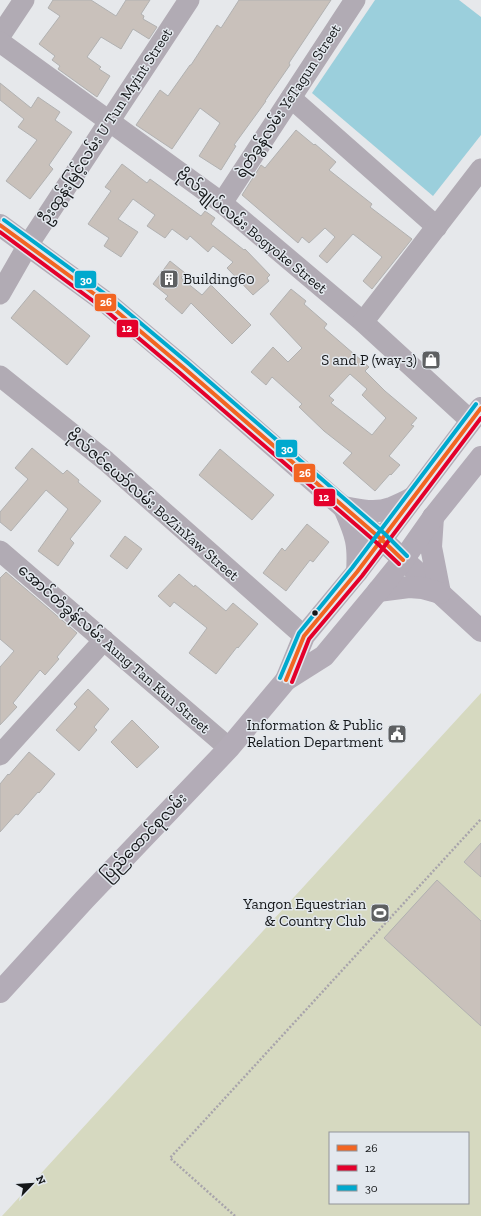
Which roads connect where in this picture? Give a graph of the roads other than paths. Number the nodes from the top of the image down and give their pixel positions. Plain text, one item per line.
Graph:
1 (24, 0) edge
2 (189, 0) edge
3 (355, 0) edge
4 (0, 36) edge
5 (0, 42) edge
6 (291, 98) junction
7 (110, 121) junction
8 (481, 169) edge
9 (222, 203) junction
10 (0, 226) edge
11 (437, 227) junction
12 (28, 245) junction
13 (0, 294) edge
14 (364, 322) junction
15 (0, 376) edge
16 (476, 415) edge
17 (481, 457) edge
18 (414, 497) junction
19 (343, 507) junction
20 (434, 516) junction
21 (381, 539) junction
22 (0, 551) edge
23 (403, 560) junction
24 (357, 572) junction
25 (378, 591) junction
26 (440, 593) junction
27 (481, 631) edge
28 (304, 636) junction
29 (104, 640) junction
30 (286, 680) junction
31 (228, 748) junction
32 (0, 755) edge
33 (0, 992) edge

1 - 4 street
2 - 7 street, ဦးထွန်းမြင့်လမ်း U Tun Myint Street
3 - 6 street, ရဲတံခွန်လမ်း YeTagun Street
5 - 7 street, ဗိုလ်ချုပ်လမ်း Bogyoke Street
6 - 9 street, ရဲတံခွန်လမ်း YeTagun Street
6 - 11 street
7 - 9 street, ဗိုလ်ချုပ်လမ်း Bogyoke Street
7 - 12 street, ဦးထွန်းမြင့်လမ်း U Tun Myint Street
8 - 11 street
9 - 14 street, ဗိုလ်ချုပ်လမ်း Bogyoke Street
10 - 12 main road
11 - 14 street
12 - 13 street, ဦးထွန်းမြင့်လမ်း U Tun Myint Street
12 - 19 main road
14 - 16 street, ဗိုလ်ချုပ်လမ်း Bogyoke Street
15 - 28 street, ဗိုလ်ဇင်ယော်လမ်း BoZinYaw Street
16 - 18 main road, ပြည်ထောင်စုလမ်း
17 - 20 main road, ပြည်ထောင်စုလမ်း
18 - 19 main road
18 - 21 main road, ပြည်ထောင်စုလမ်း
19 - 21 main road
19 - 24 main road
20 - 23 main road, ပြည်ထောင်စုလမ်း
20 - 26 main road
21 - 23 main road
21 - 24 main road, ပြည်ထောင်စုလမ်း
22 - 29 street, အောင်တံခွန်လမ်း Aung Tan Kun Street
23 - 25 main road, ပြည်ထောင်စုလမ်း
23 - 26 main road
24 - 28 main road, ပြည်ထောင်စုလမ်း
25 - 26 main road
25 - 30 main road, ပြည်ထောင်စုလမ်း
26 - 27 main road
28 - 30 main road, ပြည်ထောင်စုလမ်း
29 - 31 street, အောင်တံခွန်လမ်း Aung Tan Kun Street
29 - 32 street
30 - 31 main road, ပြည်ထောင်စုလမ်း
31 - 33 main road, ပြည်ထောင်စုလမ်း

